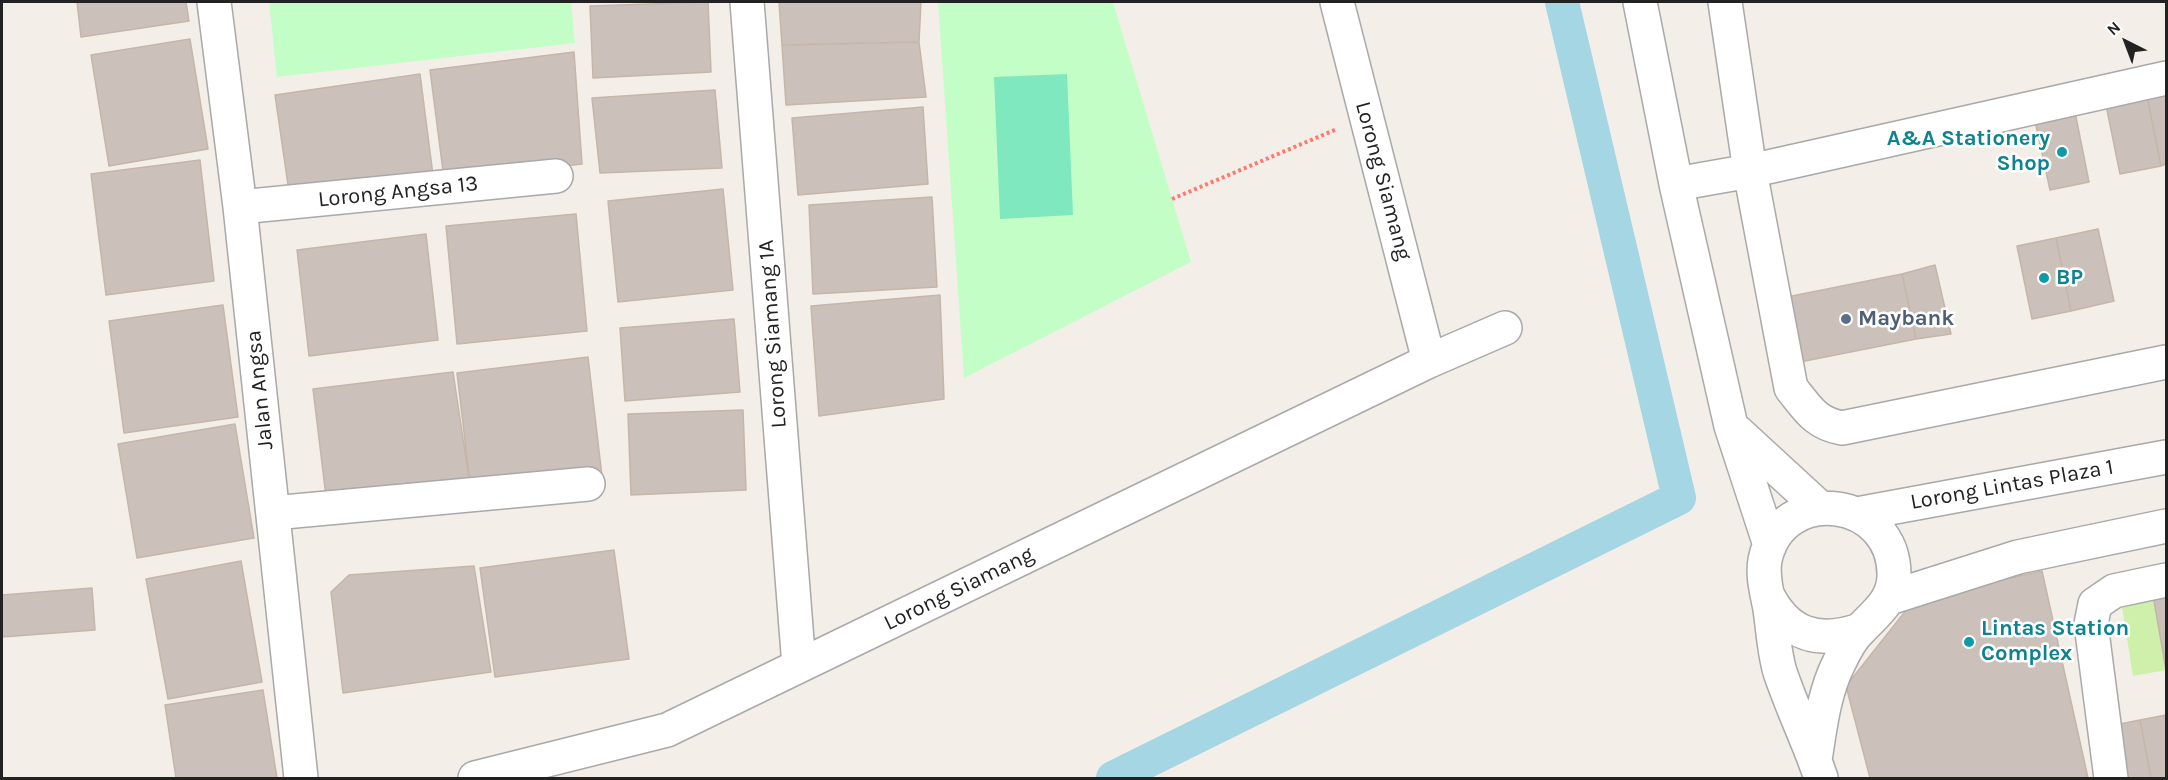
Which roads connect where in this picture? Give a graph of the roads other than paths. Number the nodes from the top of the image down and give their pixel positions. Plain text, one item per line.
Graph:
1 (214, 2) edge
2 (747, 2) edge
3 (1337, 2) edge
4 (1640, 2) edge
5 (1725, 2) edge
6 (2166, 78) edge
7 (1750, 171) junction
8 (556, 176) dead end
9 (1676, 184) junction
10 (240, 207) junction
11 (1505, 328) dead end
12 (1429, 361) junction
13 (2166, 362) edge
14 (1731, 426) junction
15 (2166, 457) edge
16 (588, 484) dead end
17 (1820, 508) junction
18 (273, 513) junction
19 (1857, 513) junction
20 (2166, 526) edge
21 (1770, 544) junction
22 (2166, 580) edge
23 (1767, 593) junction
24 (1889, 598) junction
25 (1860, 630) junction
26 (799, 666) junction
27 (1818, 769) edge
28 (302, 778) edge
29 (475, 778) edge
30 (2112, 778) edge

1 - 10 street, Jalan Angsa
2 - 26 street, Lorong Siamang 1A
3 - 12 street, Lorong Siamang
4 - 9 street
5 - 7 street
6 - 7 street
7 - 9 street
7 - 13 street
8 - 10 street, Lorong Angsa 13
9 - 14 street
10 - 18 street, Jalan Angsa
11 - 12 street, Lorong Siamang
12 - 26 street, Lorong Siamang
14 - 17 street
14 - 21 street
15 - 19 street, Lorong Lintas Plaza 1
16 - 18 street
17 - 19 street
17 - 21 street
18 - 28 street, Jalan Angsa
19 - 24 street
20 - 24 street
21 - 23 street
22 - 30 street
23 - 25 street
23 - 27 street
24 - 25 street
25 - 27 street
26 - 29 street, Lorong Siamang

